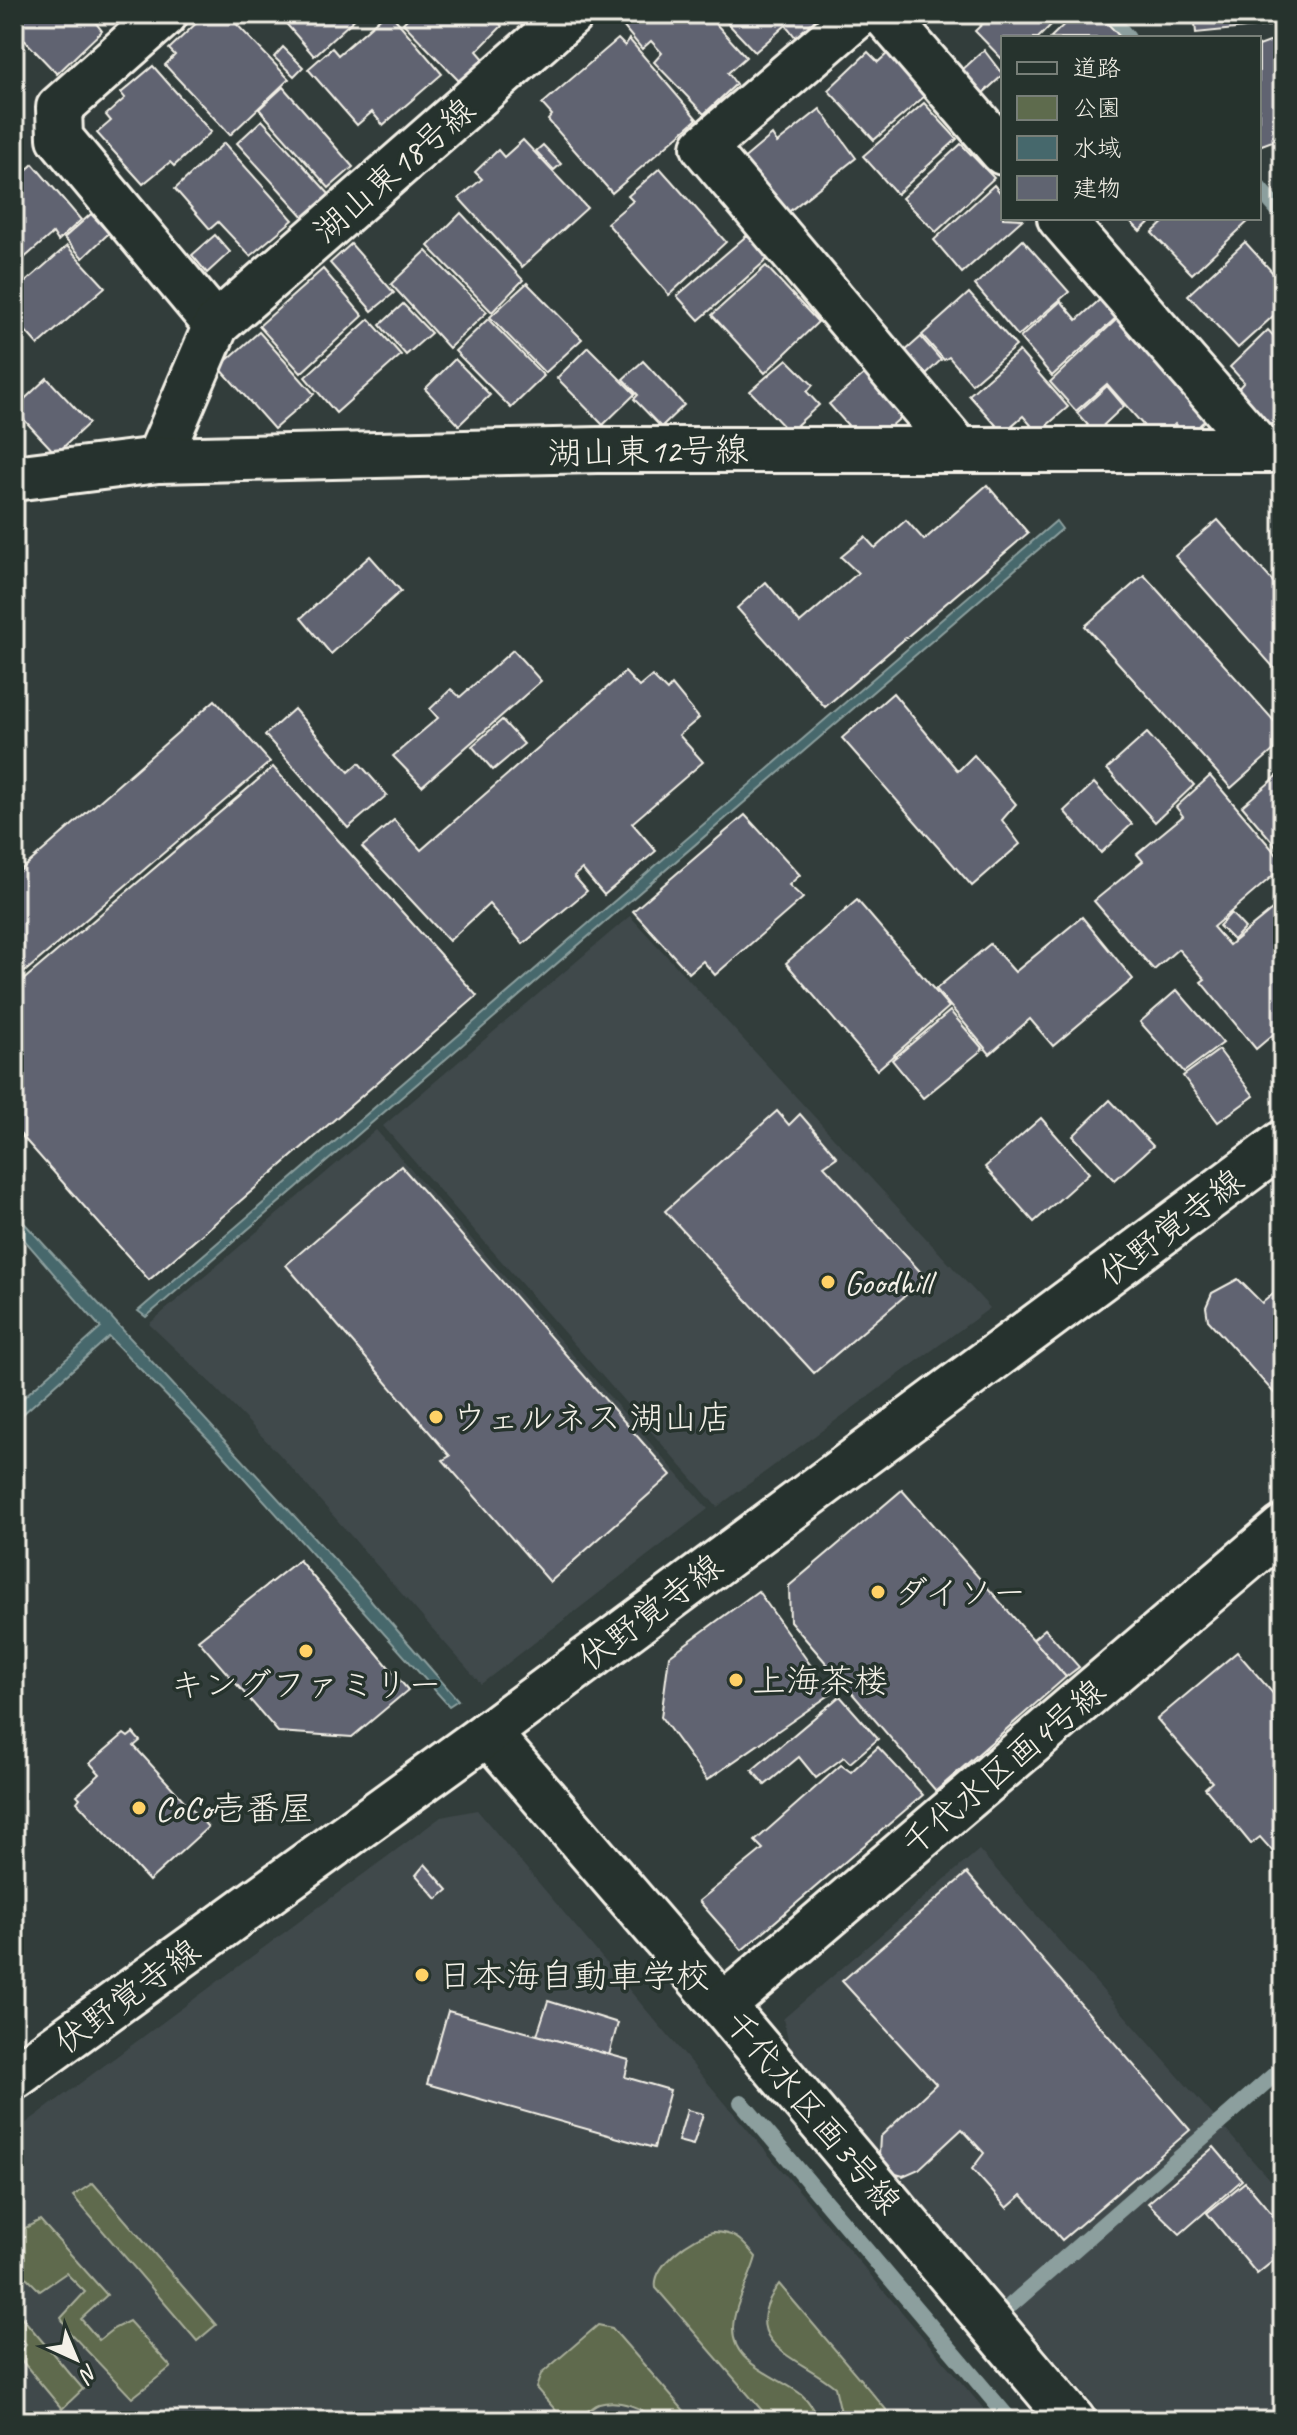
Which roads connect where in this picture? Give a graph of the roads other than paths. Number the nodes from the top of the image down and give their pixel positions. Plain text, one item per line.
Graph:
1 (165, 14) edge
2 (571, 14) edge
3 (859, 14) edge
4 (884, 14) edge
5 (1001, 150) edge
6 (1062, 220) edge
7 (216, 325) junction
8 (958, 449) junction
9 (1272, 450) edge
10 (158, 460) junction
11 (14, 478) edge
12 (1283, 1143) edge
13 (1283, 1528) edge
14 (488, 1733) junction
15 (723, 2006) junction
16 (14, 2077) edge
17 (1073, 2421) edge

1 - 7 street
2 - 7 street, 湖山東18号線
3 - 8 street
4 - 5 street
6 - 9 street
7 - 10 street, 湖山東18号線
8 - 9 street, 湖山東12号線
8 - 10 street, 湖山東12号線
10 - 11 street, 湖山東12号線
12 - 14 street, 伏野覚寺線
13 - 15 street, 千代水区画4号線
14 - 15 street, 千代水区画3号線
14 - 16 street, 伏野覚寺線
15 - 17 street, 千代水区画3号線

